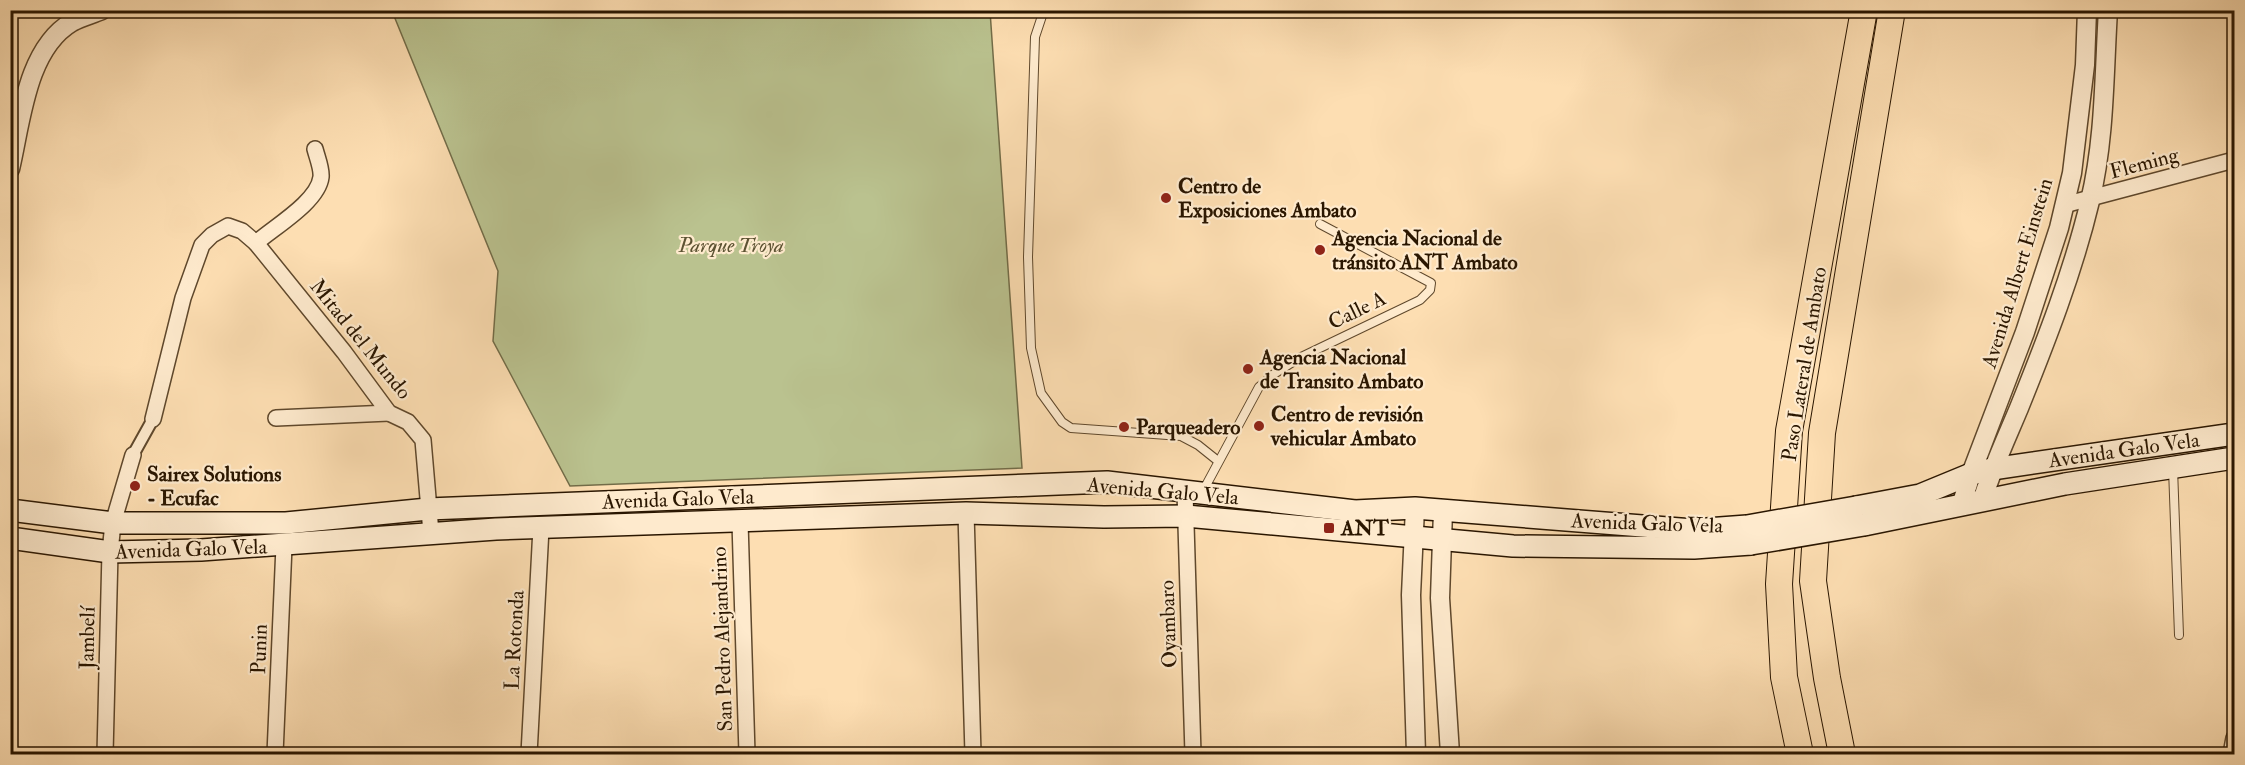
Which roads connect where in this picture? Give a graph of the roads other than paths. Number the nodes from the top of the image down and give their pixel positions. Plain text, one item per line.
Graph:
1 (102, 10) edge
2 (1044, 10) edge
3 (1864, 10) edge
4 (1892, 10) edge
5 (2086, 10) edge
6 (2108, 10) edge
7 (315, 149) dead end
8 (2235, 160) edge
9 (10, 169) edge
10 (2090, 199) junction
11 (2064, 206) junction
12 (1320, 224) dead end
13 (256, 243) junction
14 (389, 413) junction
15 (276, 418) dead end
16 (153, 419) joint
17 (2235, 434) edge
18 (134, 455) joint
19 (2235, 458) edge
20 (1218, 461) junction
21 (2173, 467) junction
22 (1992, 470) junction
23 (1971, 474) junction
24 (1194, 493) junction
25 (1982, 501) junction
26 (1961, 506) junction
27 (1415, 508) junction
28 (428, 509) junction
29 (10, 510) edge
30 (1443, 511) junction
31 (966, 513) junction
32 (1186, 516) junction
33 (1860, 516) junction
34 (740, 522) junction
35 (113, 523) junction
36 (541, 528) junction
37 (430, 533) junction
38 (1749, 535) junction
39 (10, 538) edge
40 (1414, 538) junction
41 (1442, 540) junction
42 (284, 546) junction
43 (110, 552) junction
44 (2179, 635) dead end
45 (2235, 738) edge
46 (105, 754) edge
47 (275, 754) edge
48 (529, 754) edge
49 (747, 754) edge
50 (973, 754) edge
51 (1193, 754) edge
52 (1416, 754) edge
53 (1450, 754) edge
54 (1800, 754) edge
55 (1842, 754) edge
56 (2232, 754) edge

1 - 9 street
2 - 20 lane
3 - 54 highway, Paso Lateral de Ambato
4 - 55 highway, Paso Lateral de Ambato
5 - 11 street, Avenida Albert Einstein
6 - 10 street, Avenida Albert Einstein
7 - 13 street
8 - 10 street, Fleming
10 - 11 street, Fleming
10 - 22 street, Avenida Albert Einstein
11 - 23 street, Avenida Albert Einstein
12 - 20 lane, Calle A
13 - 14 street, Mitad del Mundo
13 - 16 street, Mitad del Mundo
14 - 15 street
14 - 28 street, Mitad del Mundo
16 - 18 street
17 - 22 main road, Avenida Galo Vela
18 - 35 street, Jambelí
19 - 21 main road, Avenida Galo Vela
20 - 24 lane, Calle A
21 - 25 main road, Avenida Galo Vela
21 - 44 lane
22 - 23 main road, Avenida Galo Vela
22 - 25 street, Avenida Albert Einstein
23 - 26 street, Avenida Albert Einstein
23 - 33 main road, Avenida Galo Vela
24 - 27 main road, Avenida Galo Vela
24 - 28 main road, Avenida Galo Vela
24 - 32 street, Oyambaro
25 - 26 main road, Avenida Galo Vela
26 - 33 main road, Avenida Galo Vela
27 - 30 main road, Avenida Galo Vela
27 - 40 street
28 - 35 main road, Avenida Galo Vela
28 - 37 street, Mitad del Mundo
29 - 35 main road, Avenida Galo Vela
30 - 38 main road, Avenida Galo Vela
30 - 41 street
31 - 32 main road, Avenida Galo Vela
31 - 34 main road, Avenida Galo Vela
31 - 50 street
32 - 40 main road, Avenida Galo Vela
32 - 51 street, Oyambaro
33 - 38 main road, Avenida Galo Vela, bridge
34 - 36 main road, Avenida Galo Vela
34 - 49 street, San Pedro Alejandrino
35 - 43 street, Jambelí
36 - 37 main road, Avenida Galo Vela
36 - 48 street, La Rotonda
37 - 42 main road, Avenida Galo Vela
38 - 41 main road, Avenida Galo Vela
39 - 43 main road, Avenida Galo Vela
40 - 41 main road, Avenida Galo Vela
40 - 52 street
41 - 53 street
42 - 43 main road, Avenida Galo Vela
42 - 47 street, Punin
43 - 46 street, Jambelí
45 - 56 street

